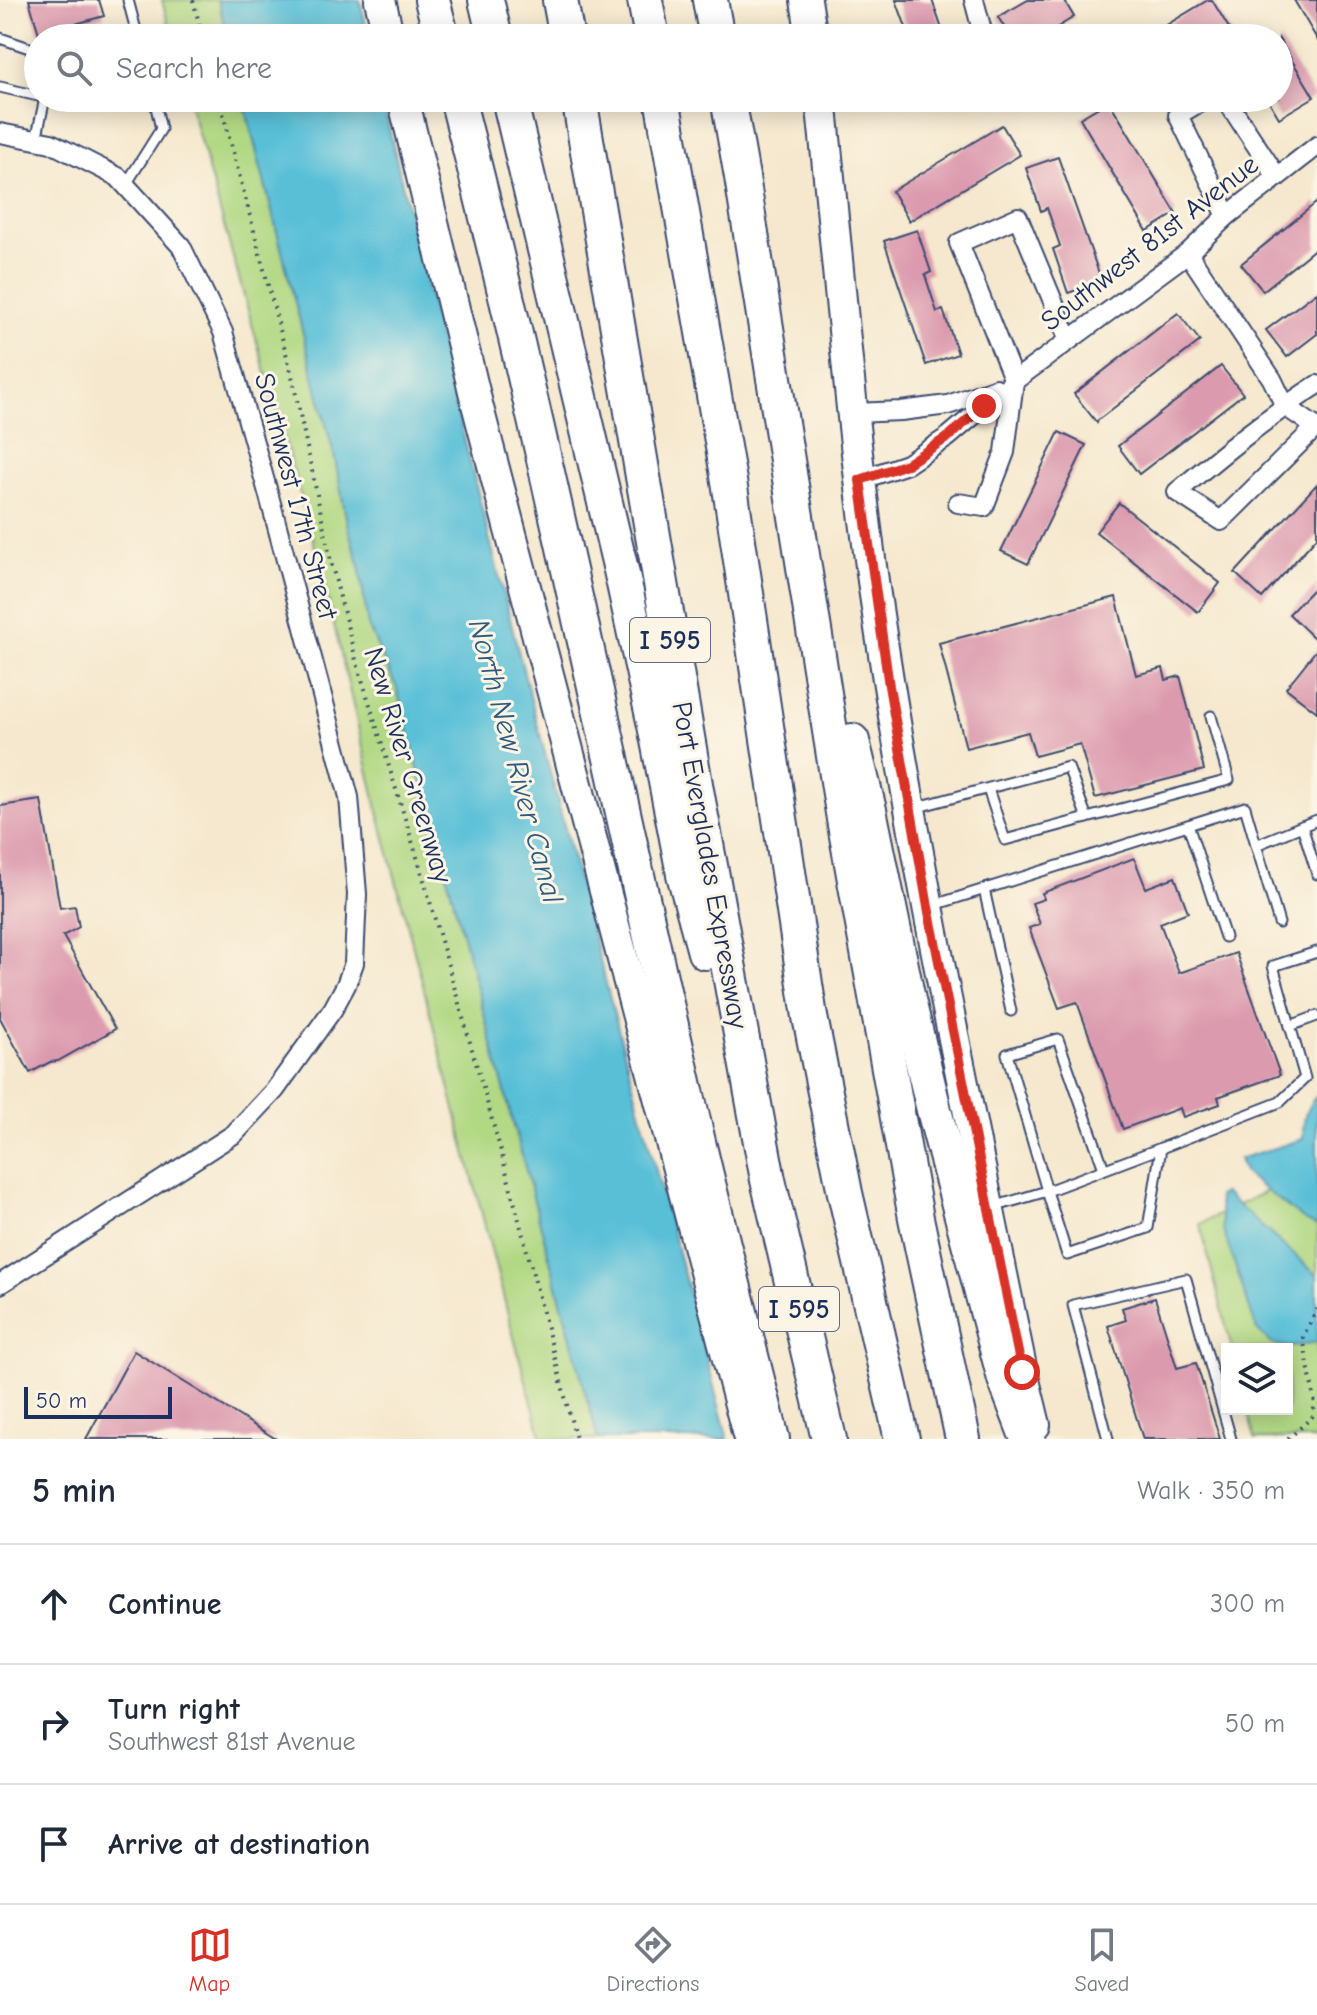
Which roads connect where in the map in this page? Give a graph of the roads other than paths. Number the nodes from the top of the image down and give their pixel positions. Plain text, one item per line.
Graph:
1 (128, 0) edge
2 (380, 0) edge
3 (432, 0) edge
4 (486, 0) edge
5 (560, 0) edge
6 (645, 0) edge
7 (710, 0) edge
8 (806, 0) edge
9 (974, 0) edge
10 (134, 24) edge
11 (386, 24) edge
12 (438, 24) edge
13 (492, 24) edge
14 (564, 24) edge
15 (649, 24) edge
16 (714, 24) edge
17 (810, 24) edge
18 (980, 24) edge
19 (0, 38) edge
20 (24, 46) edge
21 (0, 87) edge
22 (24, 93) edge
23 (42, 112) edge
24 (157, 112) edge
25 (406, 112) edge
26 (461, 112) edge
27 (512, 112) edge
28 (581, 112) edge
29 (664, 112) edge
30 (730, 112) edge
31 (822, 112) edge
32 (1183, 112) edge
33 (1234, 112) edge
34 (0, 133) edge
35 (36, 140) junction
36 (1317, 146) edge
37 (1277, 177) junction
38 (125, 186) junction
39 (1227, 216) junction
40 (1188, 253) junction
41 (1069, 340) junction
42 (1014, 381) junction
43 (1317, 385) edge
44 (1285, 406) junction
45 (854, 413) junction
46 (1316, 428) edge
47 (860, 480) junction
48 (958, 503) dead end
49 (795, 504) junction
50 (1211, 716) dead end
51 (988, 789) junction
52 (911, 809) junction
53 (1087, 818) junction
54 (1317, 820) edge
55 (1188, 825) junction
56 (1302, 826) junction
57 (1256, 845) junction
58 (1317, 874) edge
59 (984, 889) junction
60 (928, 907) junction
61 (1279, 923) dead end
62 (1225, 937) dead end
63 (1317, 952) edge
64 (1011, 1011) dead end
65 (1317, 1016) edge
66 (1290, 1026) junction
67 (1161, 1148) junction
68 (1104, 1169) junction
69 (768, 1180) junction
70 (1047, 1191) junction
71 (989, 1209) junction
72 (0, 1284) edge
73 (749, 1439) edge
74 (772, 1439) edge
75 (829, 1439) edge
76 (902, 1439) edge
77 (963, 1439) edge
78 (1028, 1439) edge
79 (1039, 1439) edge
80 (1108, 1439) edge
81 (1231, 1439) edge

1 - 10 lane
2 - 11 main road
3 - 12 highway
4 - 13 highway
5 - 14 highway
6 - 15 highway
7 - 16 highway
8 - 17 main road
9 - 18 street
19 - 20 lane
21 - 22 lane
23 - 35 lane
24 - 38 lane
25 - 73 main road
26 - 74 highway
27 - 69 highway
28 - 69 highway, Port Everglades Expressway / I 595
29 - 76 highway
30 - 49 highway
31 - 45 main road
32 - 39 street
33 - 37 street
34 - 35 street, Southwest 17th Street
35 - 38 street, Southwest 17th Street
36 - 37 street, Southwest 81st Avenue
37 - 39 street, Southwest 81st Avenue
38 - 72 street, Southwest 17th Street
39 - 40 street, Southwest 81st Avenue
40 - 41 street, Southwest 81st Avenue
40 - 44 street
41 - 42 street, Southwest 81st Avenue
41 - 42 street
42 - 45 street, Southwest 81st Avenue
42 - 47 street, Southwest 81st Avenue
42 - 48 street
43 - 44 street
44 - 46 street
44 - 46 street
45 - 47 main road
47 - 52 main road
49 - 77 highway
49 - 78 highway
50 - 53 lane
51 - 52 lane
51 - 53 lane
51 - 53 lane
52 - 60 main road
54 - 56 lane
55 - 57 lane
55 - 59 lane
55 - 62 lane
56 - 57 lane
56 - 58 lane
57 - 61 lane
59 - 60 lane
59 - 64 lane
60 - 71 main road
63 - 66 lane
65 - 66 lane
66 - 67 lane
67 - 68 lane
67 - 70 lane
68 - 70 lane
68 - 70 lane
69 - 75 highway, Port Everglades Expressway / I 595
70 - 71 lane
71 - 79 main road
80 - 81 lane

